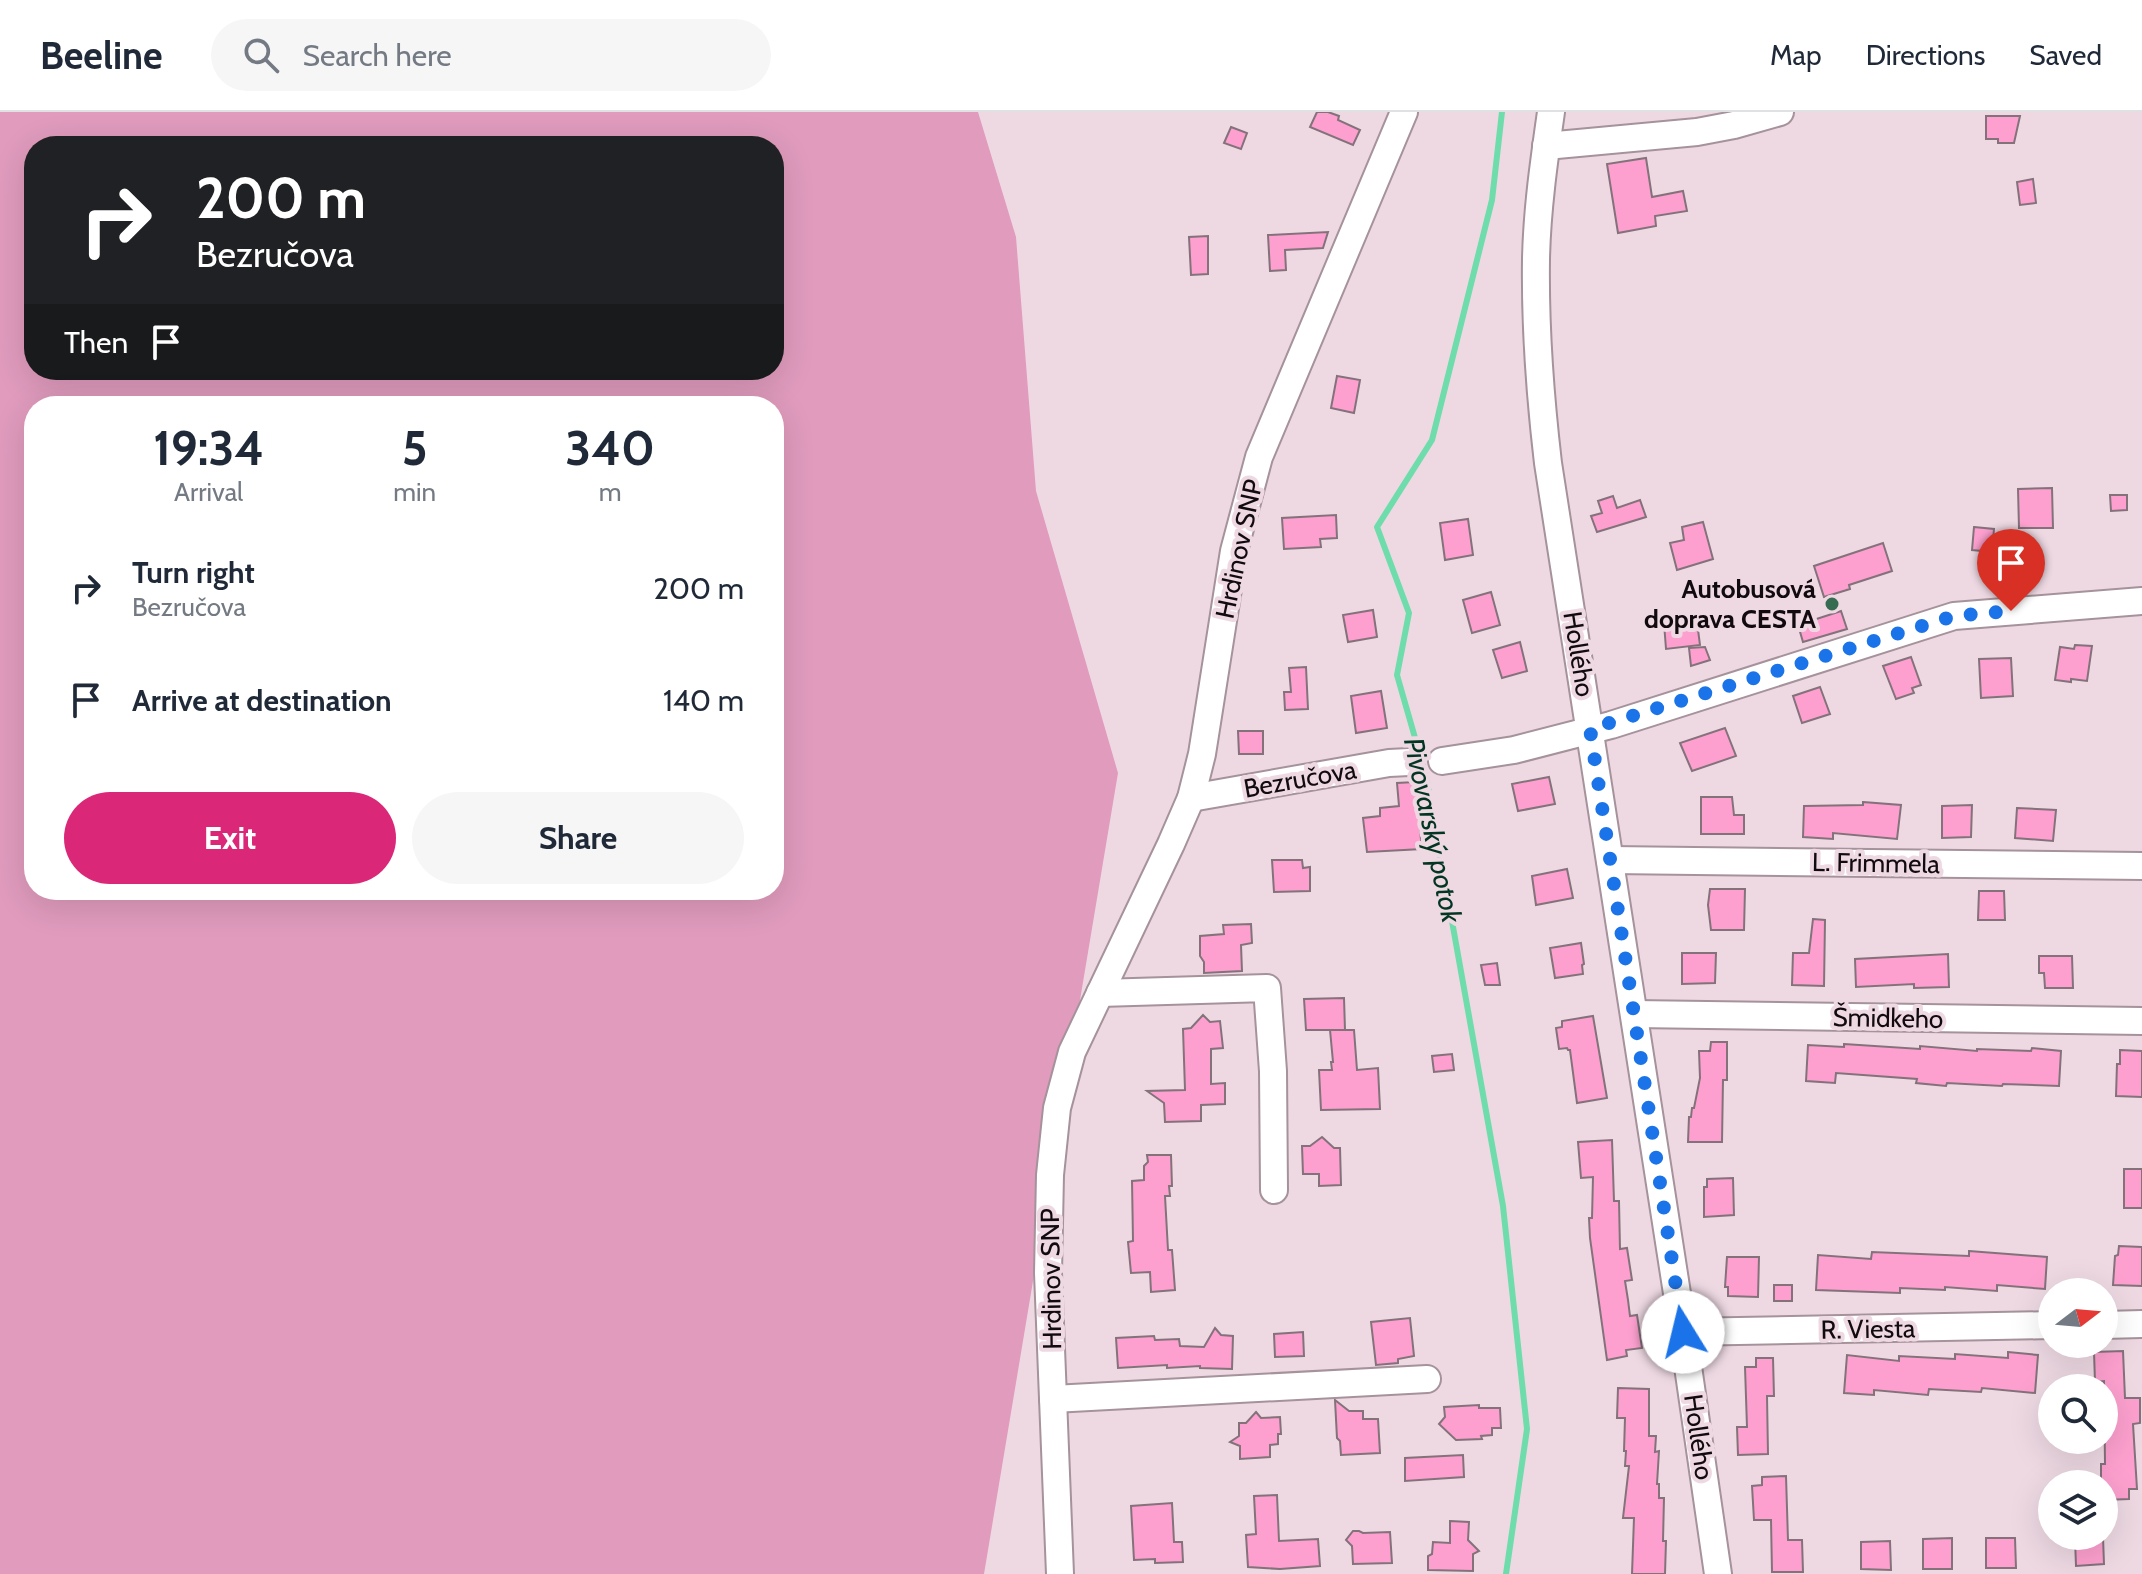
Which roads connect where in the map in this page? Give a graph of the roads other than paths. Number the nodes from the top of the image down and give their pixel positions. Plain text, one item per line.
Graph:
1 (1404, 112) edge
2 (1551, 112) edge
3 (1780, 112) edge
4 (1546, 146) junction
5 (2142, 601) edge
6 (1590, 729) junction
7 (1442, 761) dead end
8 (1409, 762) dead end
9 (1191, 798) junction
10 (1610, 860) junction
11 (2142, 866) edge
12 (1100, 993) junction
13 (1634, 1014) junction
14 (2142, 1021) edge
15 (1274, 1190) dead end
16 (2142, 1324) edge
17 (2038, 1325) edge
18 (2118, 1325) edge
19 (1683, 1332) junction
20 (1427, 1379) dead end
21 (1053, 1399) junction
22 (1060, 1574) edge
23 (1718, 1574) edge

1 - 9 street, Hrdinov SNP
2 - 4 street, Hollého
3 - 4 street
4 - 6 street, Hollého
5 - 6 street
6 - 7 street
6 - 10 street, Hollého
8 - 9 street, Bezručova
9 - 12 street, Hrdinov SNP
10 - 11 street, L. Frimmela
10 - 13 street, Hollého
12 - 15 street
12 - 21 street, Hrdinov SNP
13 - 14 street, Šmidkeho
13 - 19 street, Hollého
16 - 18 street
17 - 19 street, R. Viesta
19 - 23 street, Hollého
20 - 21 street
21 - 22 street, Hrdinov SNP

